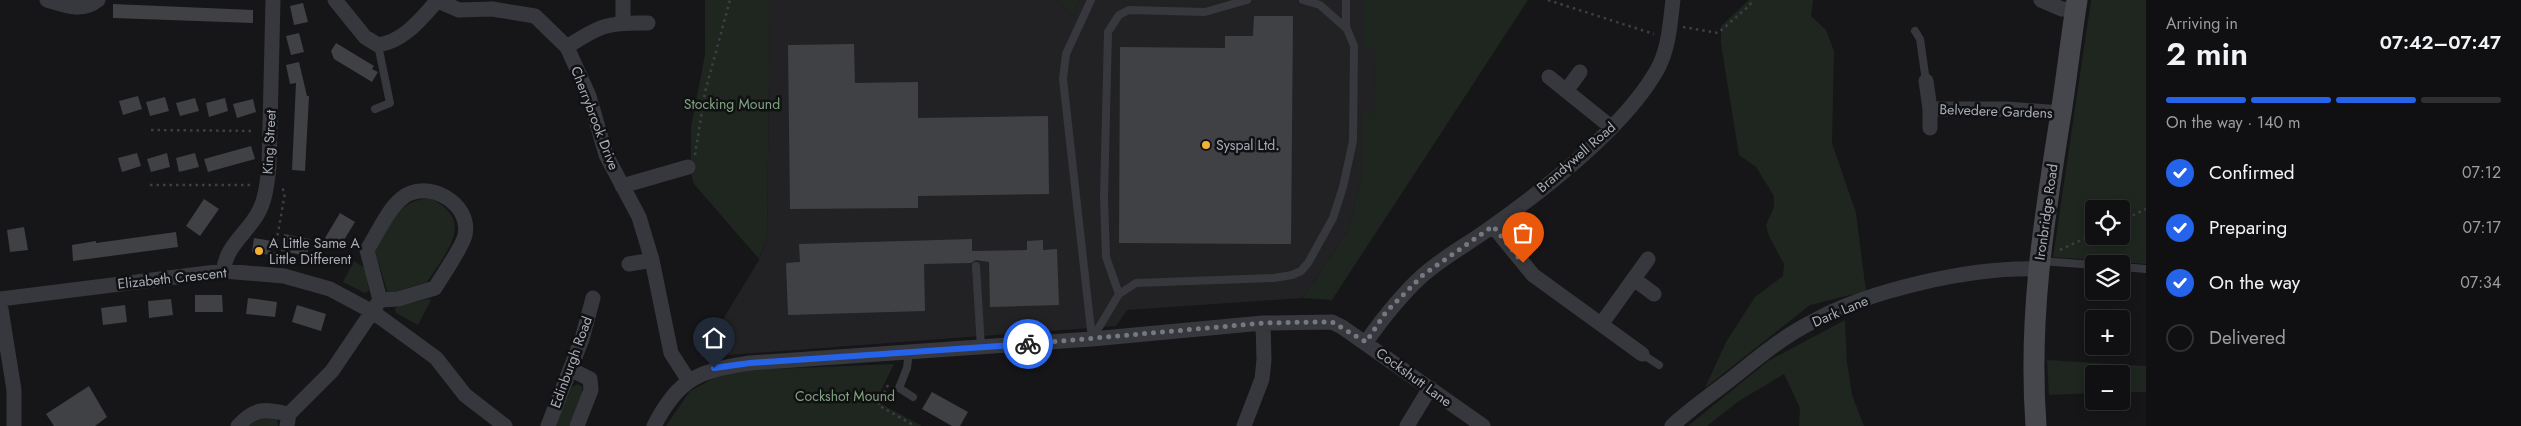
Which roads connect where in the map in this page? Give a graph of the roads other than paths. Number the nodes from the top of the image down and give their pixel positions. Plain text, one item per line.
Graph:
1 (47, 0) edge
2 (98, 0) edge
3 (274, 0) edge
4 (334, 0) edge
5 (1091, 0) edge
6 (1247, 0) edge
7 (1303, 0) edge
8 (1346, 0) edge
9 (1673, 0) edge
10 (2041, 0) edge
11 (437, 1) edge
12 (626, 2) edge
13 (2076, 5) edge
14 (623, 22) junction
15 (648, 23) dead end
16 (1346, 28) junction
17 (1915, 31) dead end
18 (378, 45) junction
19 (567, 47) junction
20 (1580, 72) dead end
21 (1549, 77) dead end
22 (1926, 81) joint
23 (1566, 91) junction
24 (375, 109) dead end
25 (1930, 109) junction
26 (2061, 113) junction
27 (1611, 127) junction
28 (1930, 128) dead end
29 (688, 167) road end
30 (622, 186) junction
31 (1493, 226) junction
32 (652, 260) junction
33 (1648, 260) dead end
34 (629, 264) dead end
35 (2038, 265) junction
36 (2085, 265) edge
37 (976, 266) dead end
38 (2130, 268) edge
39 (2146, 269) edge
40 (224, 271) junction
41 (1634, 279) junction
42 (1119, 294) junction
43 (1654, 294) dead end
44 (593, 298) dead end
45 (0, 299) edge
46 (0, 303) edge
47 (377, 306) junction
48 (1263, 323) junction
49 (1602, 323) junction
50 (1092, 339) junction
51 (1366, 342) junction
52 (981, 347) junction
53 (909, 352) junction
54 (1642, 354) joint
55 (1659, 365) dead end
56 (570, 369) junction
57 (689, 381) junction
58 (1430, 388) junction
59 (914, 397) dead end
60 (288, 420) edge
61 (14, 426) edge
62 (238, 426) edge
63 (505, 426) edge
64 (548, 426) edge
65 (576, 426) edge
66 (654, 426) edge
67 (1244, 426) edge
68 (1406, 426) edge
69 (1483, 426) edge
70 (1672, 426) edge
71 (2036, 426) edge

1 - 2 street
3 - 40 street, King Street
4 - 18 street
5 - 50 lane
6 - 42 lane
7 - 16 lane
8 - 16 lane
9 - 27 street, Brandywell Road
10 - 13 street
11 - 18 street
11 - 19 street, Cherrybrook Drive
12 - 14 street
13 - 26 main road, Ironbridge Road
14 - 15 street
14 - 19 street
16 - 42 lane
17 - 22 lane
18 - 24 lane
19 - 30 street, Cherrybrook Drive
20 - 23 street
21 - 23 street
22 - 25 street
23 - 27 street
25 - 26 street, Belvedere Gardens
25 - 28 street
26 - 35 main road, Ironbridge Road
27 - 31 street, Brandywell Road
29 - 30 street, Cherrybrook Drive
30 - 32 street, Cherrybrook Drive
31 - 49 street
31 - 51 street, Brandywell Road
32 - 34 street
32 - 57 street, Cherrybrook Drive
33 - 41 street
35 - 36 lane
35 - 70 street, Dark Lane
35 - 71 main road, Ironbridge Road
37 - 52 lane
38 - 39 lane
40 - 45 street, Elizabeth Crescent
40 - 47 street, Elizabeth Crescent
41 - 43 street
41 - 49 street
42 - 50 lane
44 - 56 street, Edinburgh Road
46 - 61 street
47 - 47 street
47 - 60 street
47 - 63 street, Elizabeth Crescent
48 - 50 street, Cockshutt Lane
48 - 51 street, Cockshutt Lane
48 - 67 street
49 - 54 street
50 - 52 street, Cockshutt Lane
51 - 58 street, Cockshutt Lane
52 - 53 street, Cockshutt Lane
53 - 57 street, Cockshutt Lane
53 - 59 lane
54 - 55 lane
56 - 64 street, Edinburgh Road
56 - 65 street
57 - 66 street, Cockshutt Lane
58 - 68 street
58 - 69 street, Cockshutt Lane
60 - 62 street

